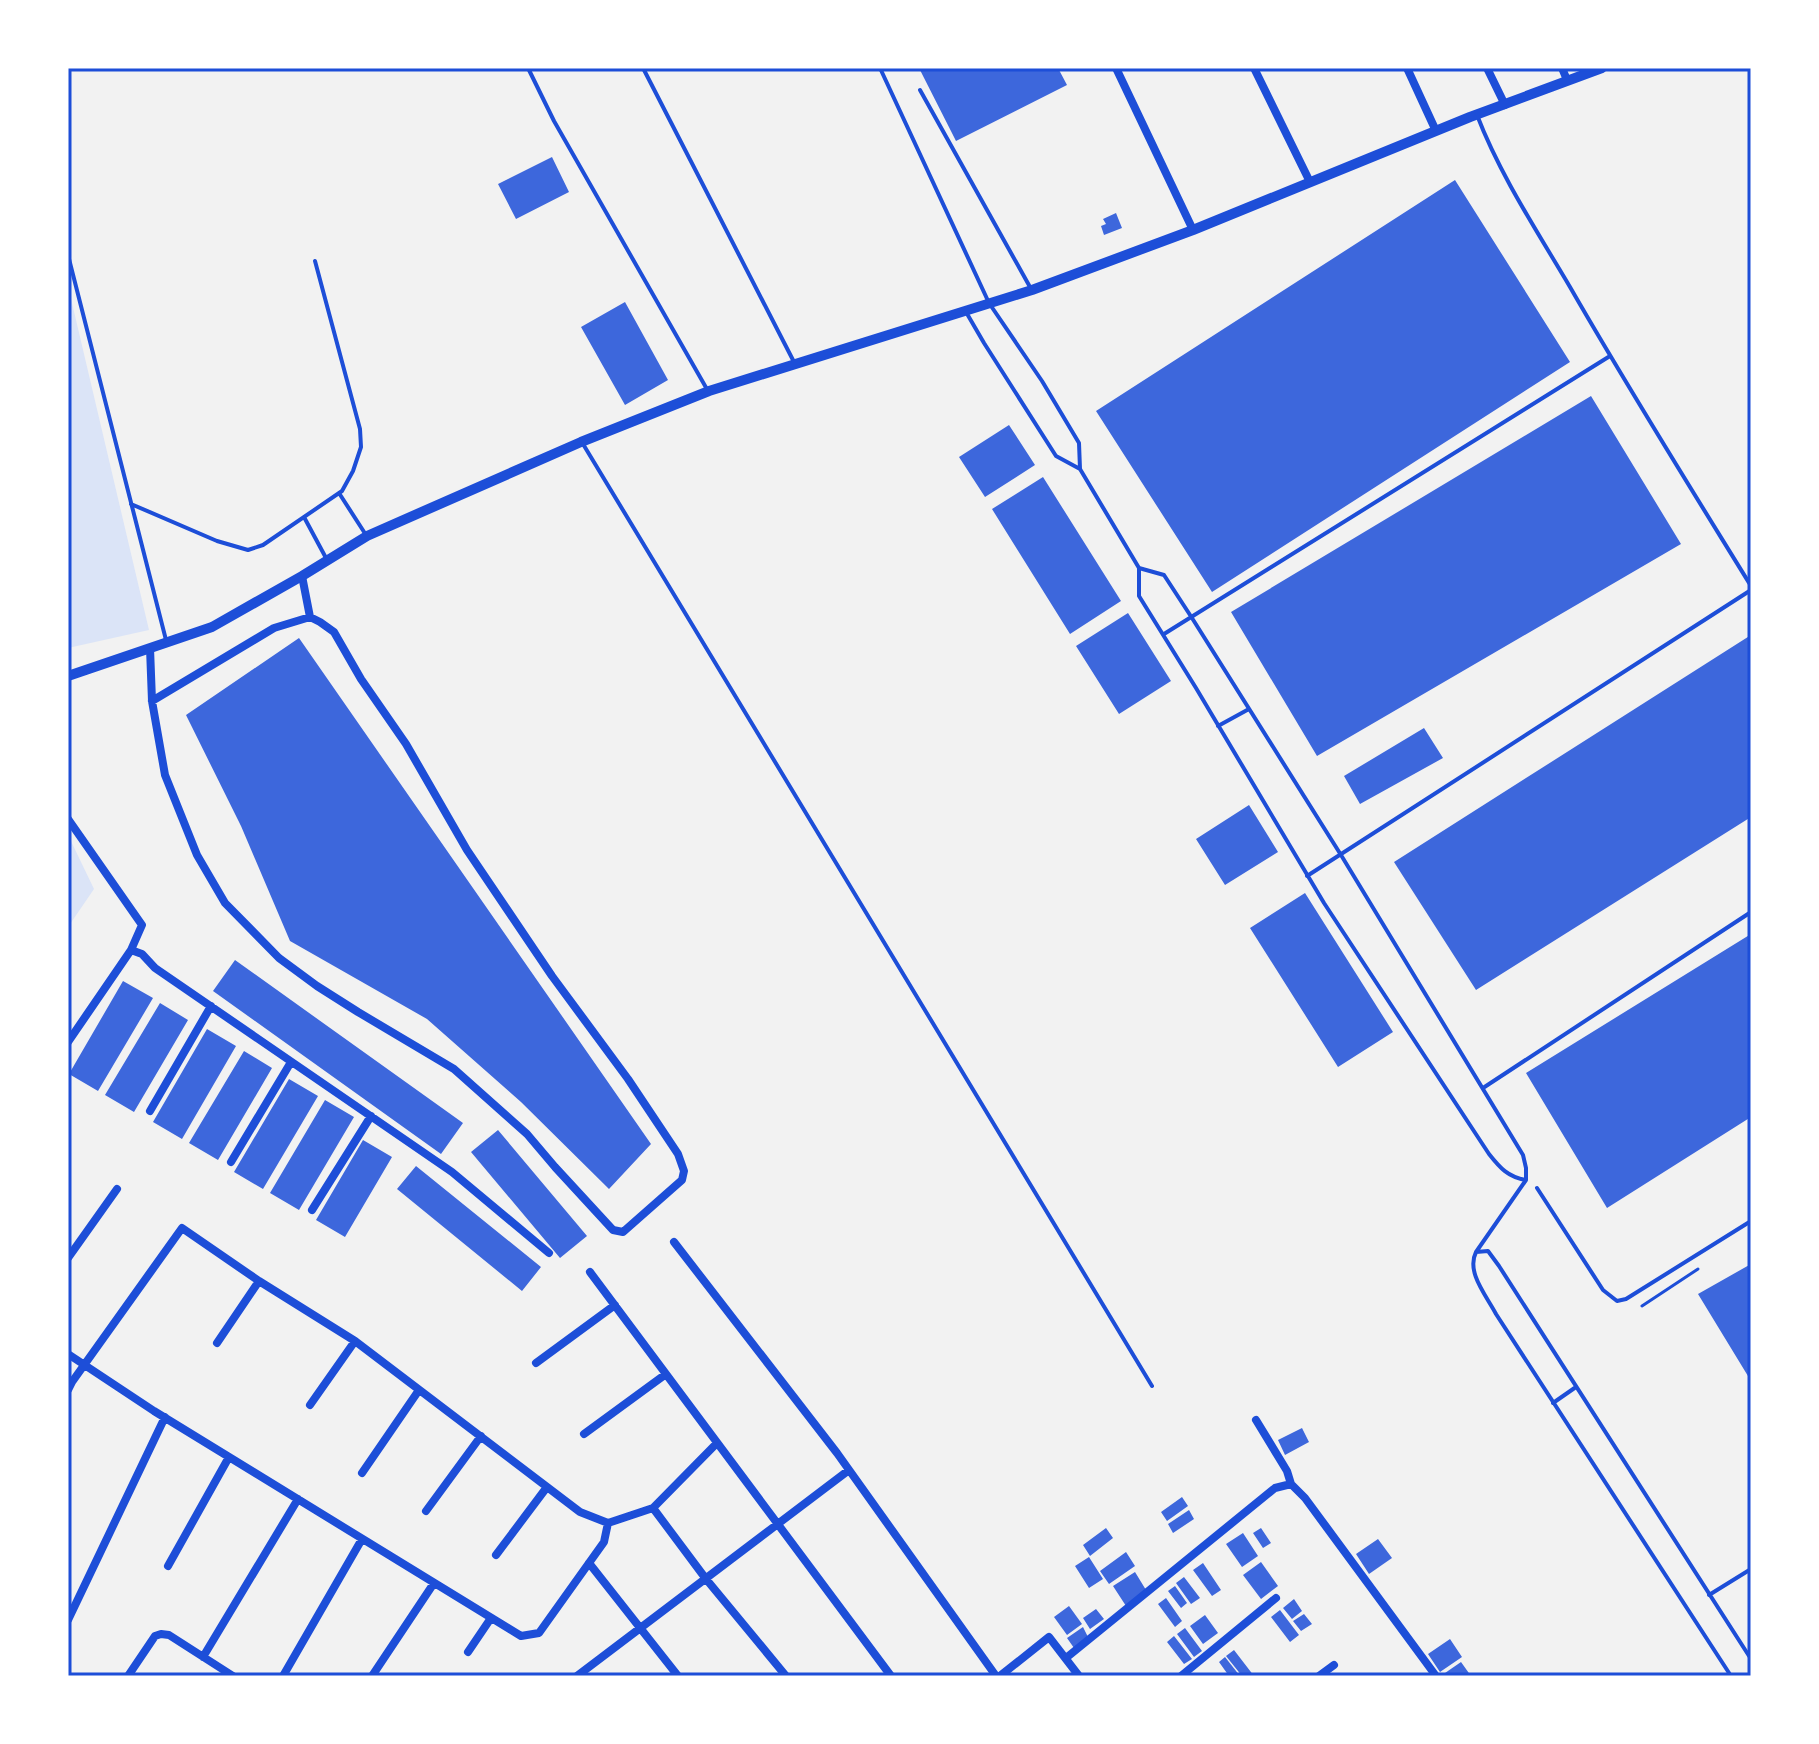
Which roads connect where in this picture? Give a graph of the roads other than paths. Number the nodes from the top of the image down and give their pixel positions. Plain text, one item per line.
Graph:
1 (528, 68) edge
2 (643, 68) edge
3 (880, 68) edge
4 (1116, 68) edge
5 (1254, 68) edge
6 (1407, 68) edge
7 (1487, 68) edge
8 (1562, 68) edge
9 (1602, 68) edge
10 (1567, 80) junction
11 (920, 90) dead end
12 (1505, 105) junction
13 (1477, 114) junction
14 (1436, 131) junction
15 (1310, 182) junction
16 (1193, 230) junction
17 (68, 255) edge
18 (315, 261) dead end
19 (1032, 290) junction
20 (989, 303) junction
21 (965, 310) junction
22 (1610, 356) junction
23 (795, 364) junction
24 (709, 391) junction
25 (581, 442) junction
26 (1080, 469) junction
27 (339, 493) junction
28 (131, 504) junction
29 (304, 517) junction
30 (367, 536) junction
31 (327, 561) junction
32 (1139, 568) junction
33 (302, 576) junction
34 (1751, 588) edge
35 (310, 617) junction
36 (1192, 618) junction
37 (1163, 635) junction
38 (166, 642) junction
39 (150, 648) junction
40 (68, 676) edge
41 (152, 701) junction
42 (1249, 709) junction
43 (1218, 726) junction
44 (68, 819) edge
45 (1341, 855) junction
46 (1307, 876) junction
47 (1751, 912) edge
48 (131, 950) junction
49 (211, 1006) junction
50 (68, 1042) edge
51 (291, 1062) junction
52 (1483, 1088) junction
53 (150, 1111) dead end
54 (371, 1116) junction
55 (231, 1162) dead end
56 (1526, 1180) junction
57 (1537, 1188) dead end
58 (117, 1189) dead end
59 (312, 1210) dead end
60 (1751, 1221) edge
61 (674, 1242) dead end
62 (1476, 1252) junction
63 (549, 1253) dead end
64 (68, 1258) edge
65 (590, 1272) dead end
66 (259, 1281) junction
67 (615, 1305) junction
68 (355, 1341) junction
69 (217, 1343) dead end
70 (68, 1354) edge
71 (536, 1363) dead end
72 (84, 1365) junction
73 (666, 1374) junction
74 (1152, 1386) dead end
75 (1576, 1387) junction
76 (68, 1390) edge
77 (419, 1390) junction
78 (1553, 1403) junction
79 (310, 1405) dead end
80 (165, 1417) junction
81 (1256, 1420) dead end
82 (584, 1434) dead end
83 (481, 1436) junction
84 (717, 1443) junction
85 (229, 1457) junction
86 (849, 1470) junction
87 (362, 1473) dead end
88 (1291, 1484) junction
89 (547, 1487) junction
90 (298, 1499) junction
91 (653, 1508) junction
92 (426, 1511) dead end
93 (608, 1523) junction
94 (778, 1525) junction
95 (362, 1539) junction
96 (496, 1555) dead end
97 (589, 1563) junction
98 (168, 1566) dead end
99 (1751, 1569) edge
100 (706, 1579) junction
101 (434, 1583) junction
102 (1709, 1595) junction
103 (1276, 1598) dead end
104 (491, 1618) junction
105 (68, 1620) edge
106 (641, 1628) junction
107 (468, 1652) dead end
108 (203, 1657) junction
109 (1066, 1658) junction
110 (1751, 1659) edge
111 (1334, 1665) dead end
112 (227, 1675) edge
113 (128, 1676) edge
114 (283, 1676) edge
115 (372, 1676) edge
116 (577, 1676) edge
117 (678, 1676) edge
118 (786, 1676) edge
119 (891, 1676) edge
120 (998, 1676) edge
121 (1079, 1676) edge
122 (1181, 1676) edge
123 (1319, 1676) edge
124 (1436, 1676) edge
125 (1731, 1676) edge

1 - 24 lane
2 - 23 lane
3 - 20 lane
4 - 16 street
5 - 15 street
6 - 14 street
7 - 12 street
8 - 10 street
9 - 10 street
10 - 12 street
11 - 19 lane
12 - 13 street
13 - 14 street
13 - 22 lane
14 - 15 street
15 - 16 street
16 - 19 street
17 - 28 lane
18 - 27 lane
19 - 20 street
20 - 21 street
20 - 26 lane
21 - 23 street
21 - 26 lane
22 - 34 lane
22 - 36 lane
23 - 24 street
24 - 25 street
25 - 30 street
25 - 74 lane
26 - 32 lane
27 - 29 lane
27 - 30 lane
28 - 29 lane
28 - 38 lane
29 - 31 lane
30 - 31 street
31 - 33 street
32 - 36 lane
32 - 37 lane
33 - 35 street
33 - 38 street
34 - 45 lane
35 - 41 street
35 - 41 street
36 - 37 lane
36 - 42 lane
37 - 43 lane
38 - 39 street
39 - 40 street
39 - 41 street
42 - 43 lane
42 - 45 lane
43 - 46 lane
44 - 48 street
45 - 46 lane
45 - 52 lane
46 - 56 lane
47 - 52 lane
48 - 49 street
48 - 50 street
49 - 51 street
49 - 53 street
51 - 54 street
51 - 55 street
52 - 56 lane
54 - 59 street
54 - 63 street
56 - 62 lane
57 - 60 lane
58 - 64 street
61 - 86 street
62 - 75 lane
62 - 78 lane
65 - 67 street
66 - 68 street
66 - 69 street
66 - 72 street
67 - 71 street
67 - 73 street
68 - 77 street
68 - 79 street
70 - 72 street
72 - 76 street
72 - 80 street
73 - 82 street
73 - 84 street
75 - 78 lane
75 - 102 lane
77 - 83 street
77 - 87 street
78 - 125 lane
80 - 85 street
80 - 105 street
81 - 88 street
83 - 89 street
83 - 92 street
84 - 91 street
84 - 94 street
85 - 90 street
85 - 98 street
86 - 94 street
86 - 120 street
88 - 109 street
88 - 124 street
89 - 93 street
89 - 96 street
90 - 95 street
90 - 108 street
91 - 93 street
91 - 100 street
93 - 97 street
94 - 100 street
94 - 119 street
95 - 101 street
95 - 114 street
97 - 104 street
97 - 106 street
99 - 102 lane
100 - 106 street
100 - 118 street
101 - 104 street
101 - 115 street
102 - 110 lane
103 - 122 street
104 - 107 street
106 - 116 street
106 - 117 street
108 - 112 street
108 - 113 street
109 - 120 street
109 - 121 street
111 - 123 street

